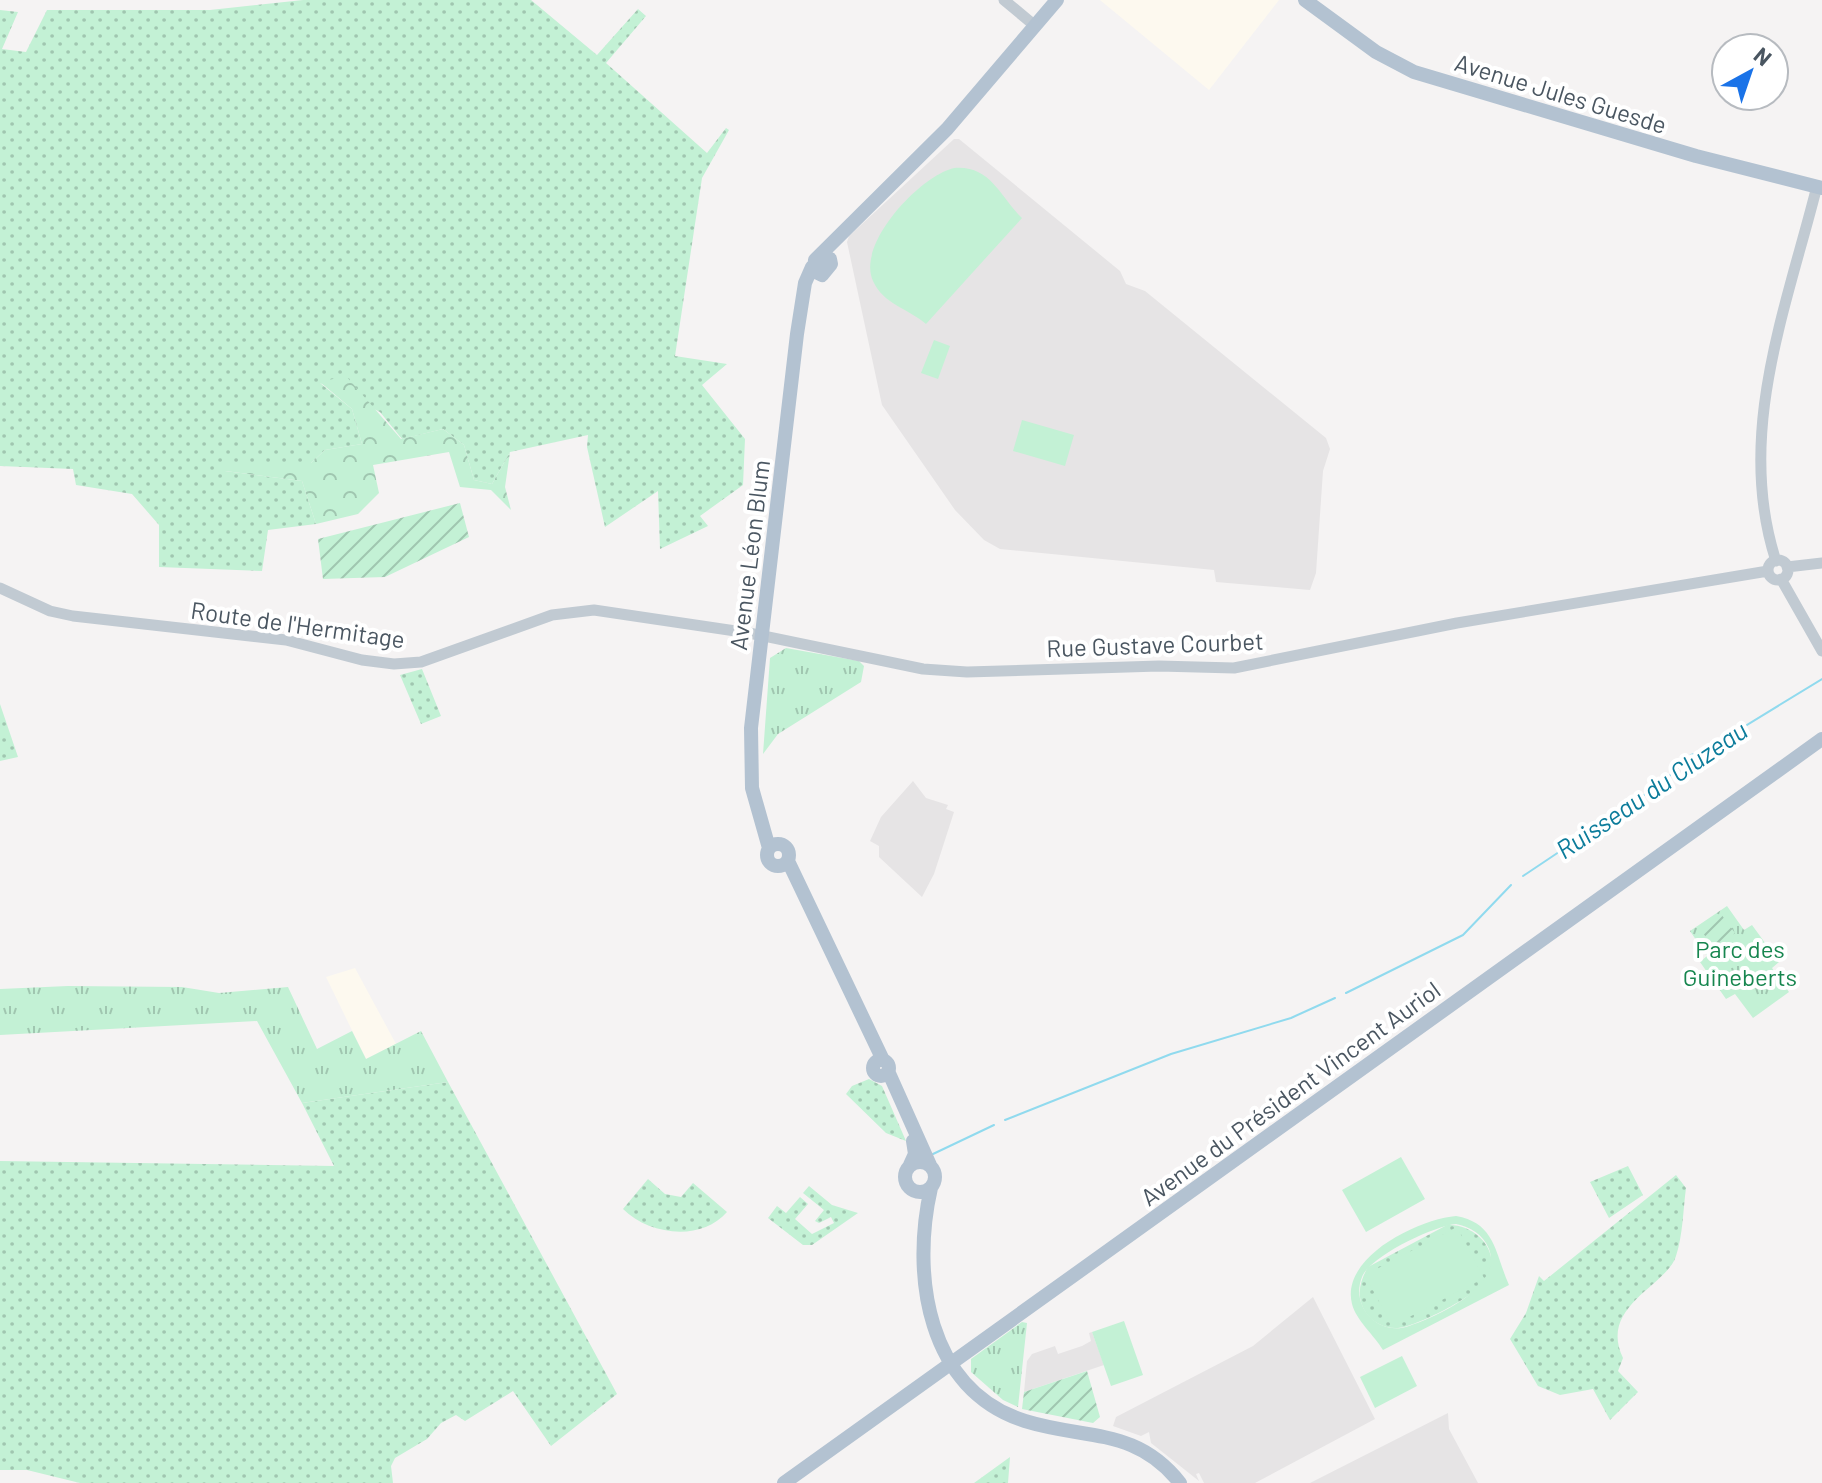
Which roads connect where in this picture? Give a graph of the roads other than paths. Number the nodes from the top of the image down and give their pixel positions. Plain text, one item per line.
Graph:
1 (1004, 0) edge
2 (1050, 0) edge
3 (1057, 0) edge
4 (1305, 0) edge
5 (1038, 20) junction
6 (1820, 187) edge
7 (1822, 563) edge
8 (1777, 566) junction
9 (0, 588) edge
10 (636, 614) joint
11 (764, 636) junction
12 (1822, 651) edge
13 (1822, 739) edge
14 (881, 1068) junction
15 (910, 1165) junction
16 (930, 1165) junction
17 (924, 1190) junction
18 (966, 1352) junction
19 (951, 1363) junction
20 (980, 1395) junction
21 (784, 1483) edge
22 (1180, 1483) edge

1 - 5 street
2 - 5 main road, Avenue Léon Blum
3 - 5 main road, Avenue Léon Blum
4 - 6 main road, Avenue Jules Guesde
5 - 11 main road, Avenue Léon Blum
6 - 8 street
7 - 8 street, Rue Gustave Courbet
8 - 11 street, Rue Gustave Courbet
8 - 12 street
9 - 10 street, Route de l'Hermitage
10 - 11 street, Rue Gustave Courbet
11 - 14 main road, Avenue Léon Blum
13 - 18 main road, Avenue du Président Vincent Auriol
14 - 15 main road, Avenue Léon Blum
14 - 16 main road, Avenue Léon Blum
15 - 16 main road
15 - 17 main road, Avenue Léon Blum
16 - 17 main road, Avenue Léon Blum
17 - 19 main road, Avenue Léon Blum
18 - 19 main road, Avenue du Président Vincent Auriol
18 - 20 main road
19 - 20 main road, Avenue Léon Blum
19 - 21 main road, Avenue du Président Vincent Auriol
20 - 22 main road, Avenue Léon Blum

